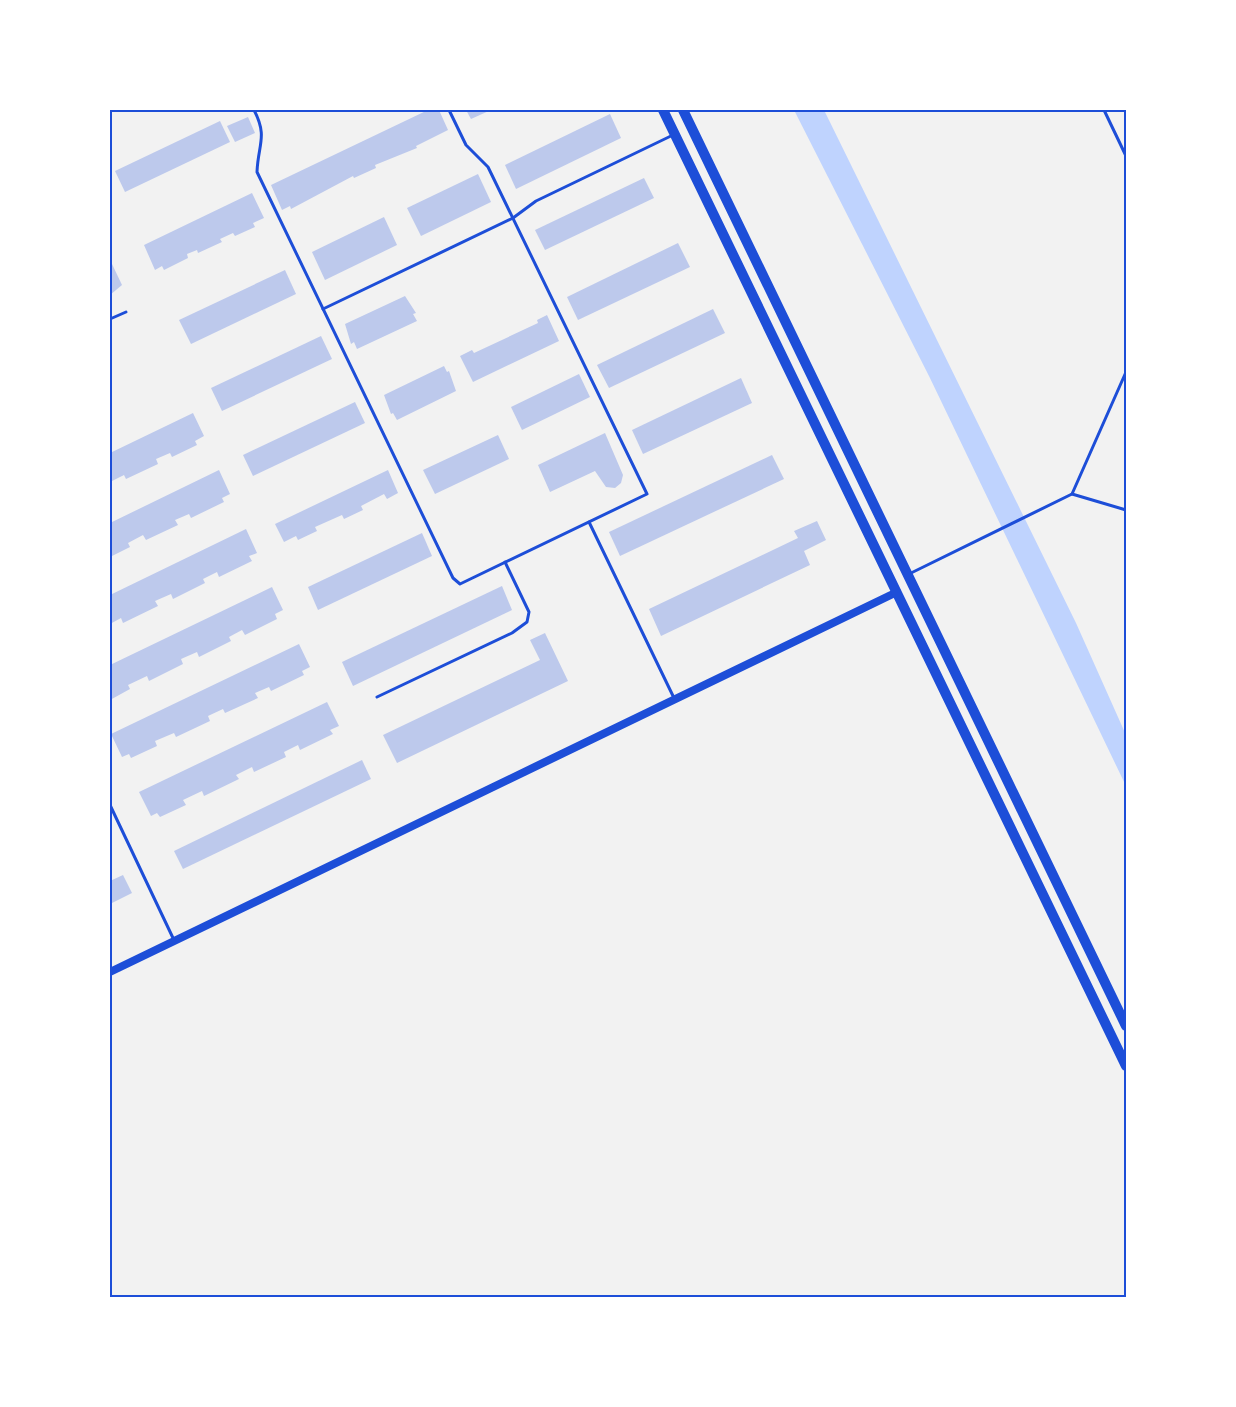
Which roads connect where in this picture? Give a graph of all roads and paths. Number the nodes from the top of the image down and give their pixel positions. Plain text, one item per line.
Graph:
1 (254, 110) edge
2 (449, 110) edge
3 (663, 110) edge
4 (683, 110) edge
5 (1104, 110) edge
6 (675, 134) junction
7 (1126, 156) edge
8 (513, 218) junction
9 (323, 309) junction
10 (126, 312) dead end
11 (110, 319) edge
12 (1126, 372) edge
13 (1072, 494) junction
14 (1126, 510) edge
15 (590, 522) junction
16 (505, 562) junction
17 (908, 575) junction
18 (897, 592) junction
19 (377, 697) dead end
20 (675, 699) junction
21 (110, 805) edge
22 (174, 940) junction
23 (110, 972) edge
24 (1126, 1026) edge
25 (1126, 1066) edge

1 - 9 lane
2 - 8 lane
3 - 6 main road
4 - 17 main road
5 - 7 lane
6 - 8 lane
6 - 18 main road
8 - 9 lane
8 - 15 lane
9 - 16 lane
10 - 11 lane
12 - 13 lane
13 - 14 lane
13 - 17 lane
15 - 16 lane
15 - 20 lane
16 - 19 lane
17 - 24 main road
18 - 20 street
18 - 25 main road
20 - 22 street
21 - 22 lane
22 - 23 street

